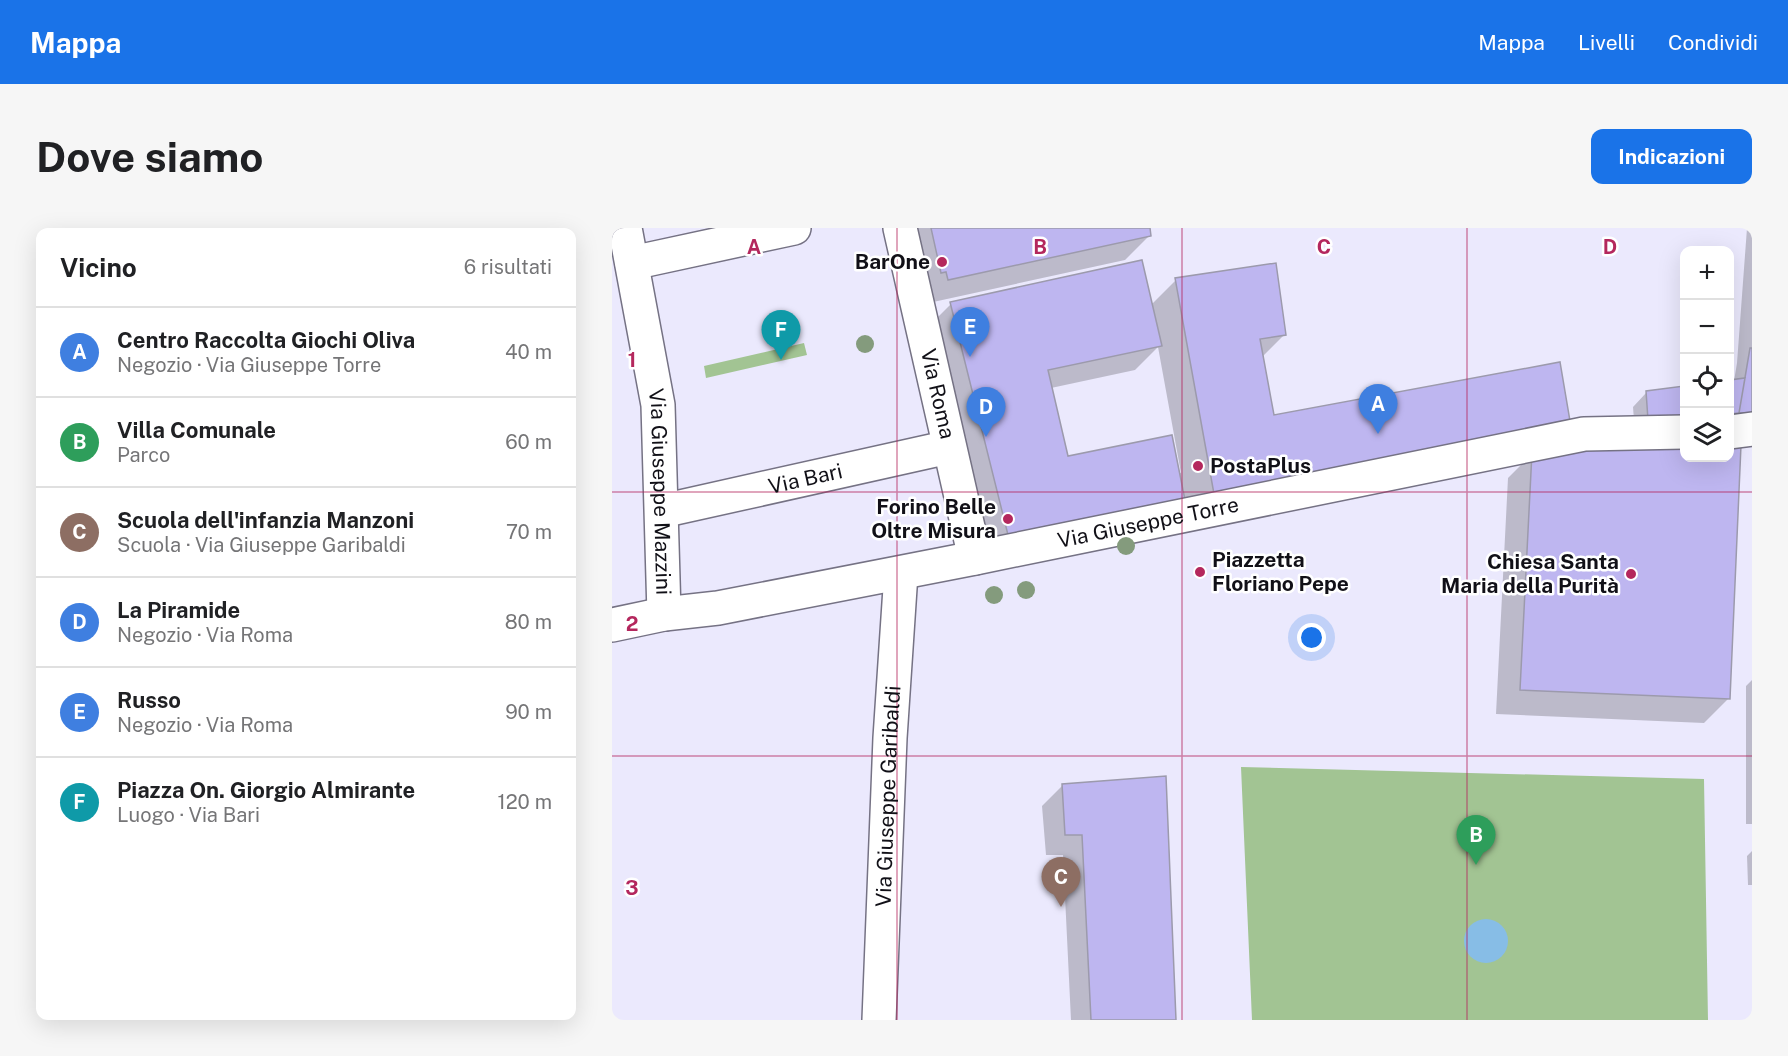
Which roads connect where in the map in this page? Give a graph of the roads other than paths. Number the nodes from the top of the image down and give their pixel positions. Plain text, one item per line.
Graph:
1 (625, 228) edge
2 (794, 228) edge
3 (900, 228) edge
4 (632, 263) junction
5 (1752, 429) edge
6 (1734, 431) edge
7 (1680, 432) edge
8 (949, 447) junction
9 (662, 511) junction
10 (975, 558) junction
11 (901, 573) junction
12 (664, 614) junction
13 (612, 625) edge
14 (879, 1020) edge

1 - 4 street, Via Giuseppe Mazzini
2 - 4 street
3 - 8 street, Via Roma
4 - 9 street, Via Giuseppe Mazzini
5 - 6 street
7 - 10 street, Via Giuseppe Torre
8 - 9 street, Via Bari
8 - 10 street, Via Roma
9 - 12 street, Via Giuseppe Mazzini
10 - 11 street, Via Giuseppe Torre
11 - 12 street, Via Giuseppe Torre
11 - 14 street, Via Giuseppe Garibaldi
12 - 13 street, Via Giuseppe Torre

